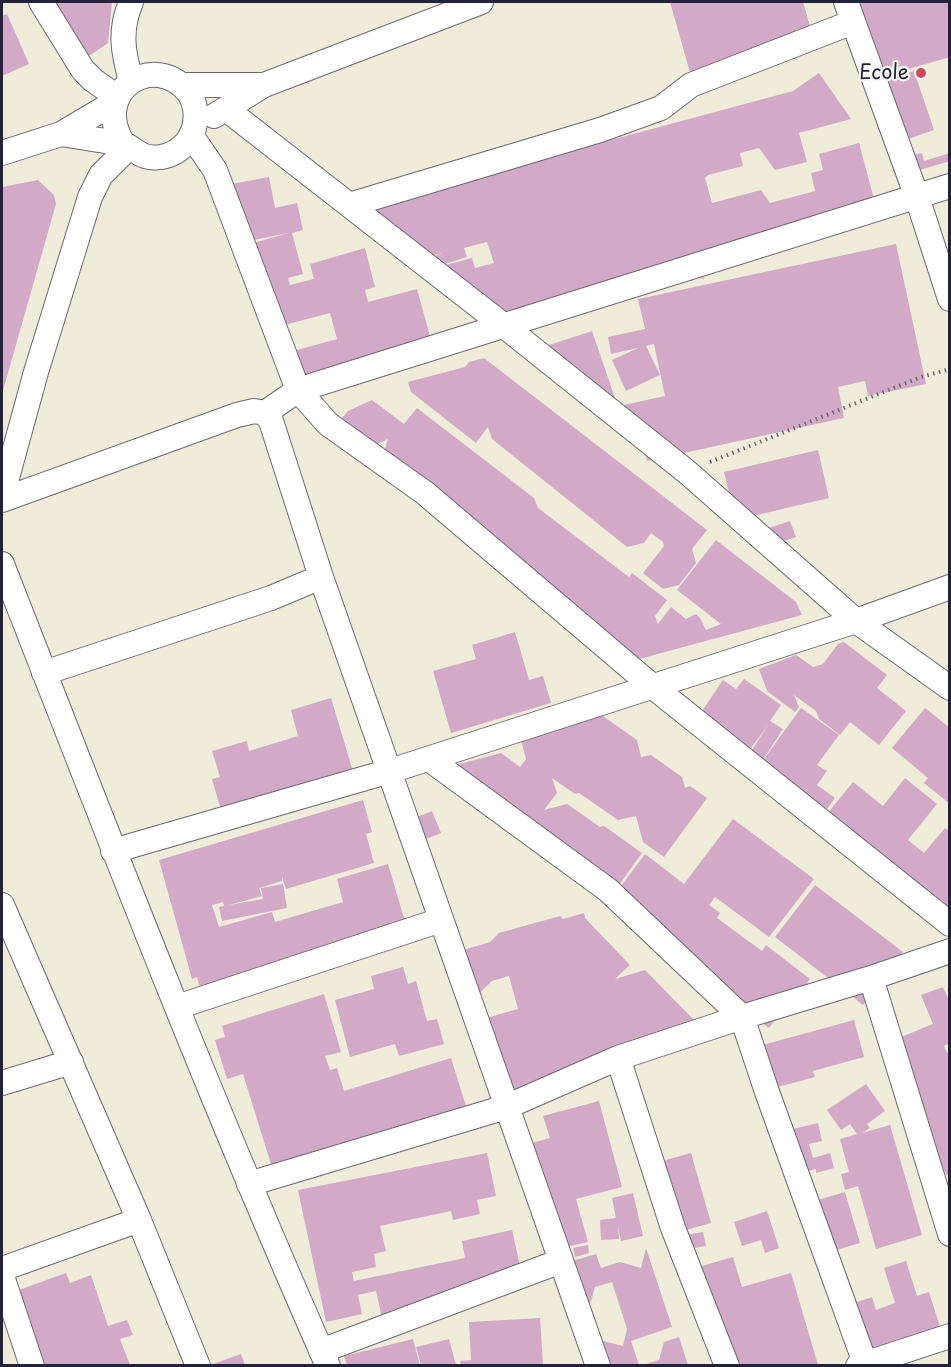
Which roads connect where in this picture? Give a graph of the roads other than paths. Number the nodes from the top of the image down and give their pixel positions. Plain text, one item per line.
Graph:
1 (41, 2) edge
2 (131, 2) edge
3 (481, 2) edge
4 (849, 12) edge
5 (182, 85) junction
6 (264, 85) junction
7 (121, 93) junction
8 (226, 110) junction
9 (193, 131) junction
10 (61, 134) junction
11 (126, 146) junction
12 (2, 153) edge
13 (950, 186) edge
14 (917, 197) junction
15 (349, 205) junction
16 (950, 299) edge
17 (503, 325) junction
18 (298, 390) junction
19 (265, 413) junction
20 (2, 496) edge
21 (2, 501) edge
22 (2, 564) edge
23 (321, 577) junction
24 (950, 587) edge
25 (856, 621) junction
26 (44, 673) junction
27 (652, 686) junction
28 (950, 688) edge
29 (429, 759) junction
30 (390, 771) junction
31 (113, 851) junction
32 (2, 905) edge
33 (441, 920) junction
34 (950, 924) edge
35 (950, 951) edge
36 (871, 978) junction
37 (177, 1007) junction
38 (742, 1017) junction
39 (618, 1058) junction
40 (71, 1062) junction
41 (2, 1083) edge
42 (507, 1107) junction
43 (249, 1184) junction
44 (139, 1220) junction
45 (950, 1234) edge
46 (561, 1261) junction
47 (2, 1269) edge
48 (2, 1276) edge
49 (950, 1336) edge
50 (325, 1358) edge
51 (861, 1364) edge
52 (32, 1365) edge
53 (198, 1365) edge
54 (598, 1365) edge
55 (727, 1365) edge

1 - 7 street
2 - 7 street
3 - 6 street
4 - 14 street
4 - 15 street
5 - 6 street
5 - 7 street
5 - 9 street
6 - 8 street
7 - 10 street
7 - 11 street
8 - 9 street
8 - 15 street
9 - 11 street
9 - 18 street
10 - 11 street
10 - 12 street
11 - 20 street
13 - 14 street
14 - 16 street
14 - 17 street
15 - 17 street
17 - 18 street
17 - 25 street
18 - 19 street
18 - 27 street
19 - 21 street
19 - 23 street
22 - 26 street
23 - 26 street
23 - 30 street
24 - 25 street
25 - 27 street
25 - 28 street
26 - 31 street
27 - 29 street
27 - 34 street
29 - 30 street
29 - 38 street
30 - 31 street
30 - 33 street
31 - 37 street
32 - 40 street
33 - 37 street
33 - 42 street
35 - 36 street
36 - 38 street
36 - 45 street
37 - 43 street
38 - 39 street
38 - 51 street
39 - 42 street
39 - 55 street
40 - 41 street
40 - 44 street
42 - 43 street
42 - 46 street
43 - 50 street
44 - 47 street
44 - 53 street
46 - 50 street
46 - 54 street
48 - 52 street
49 - 51 street

